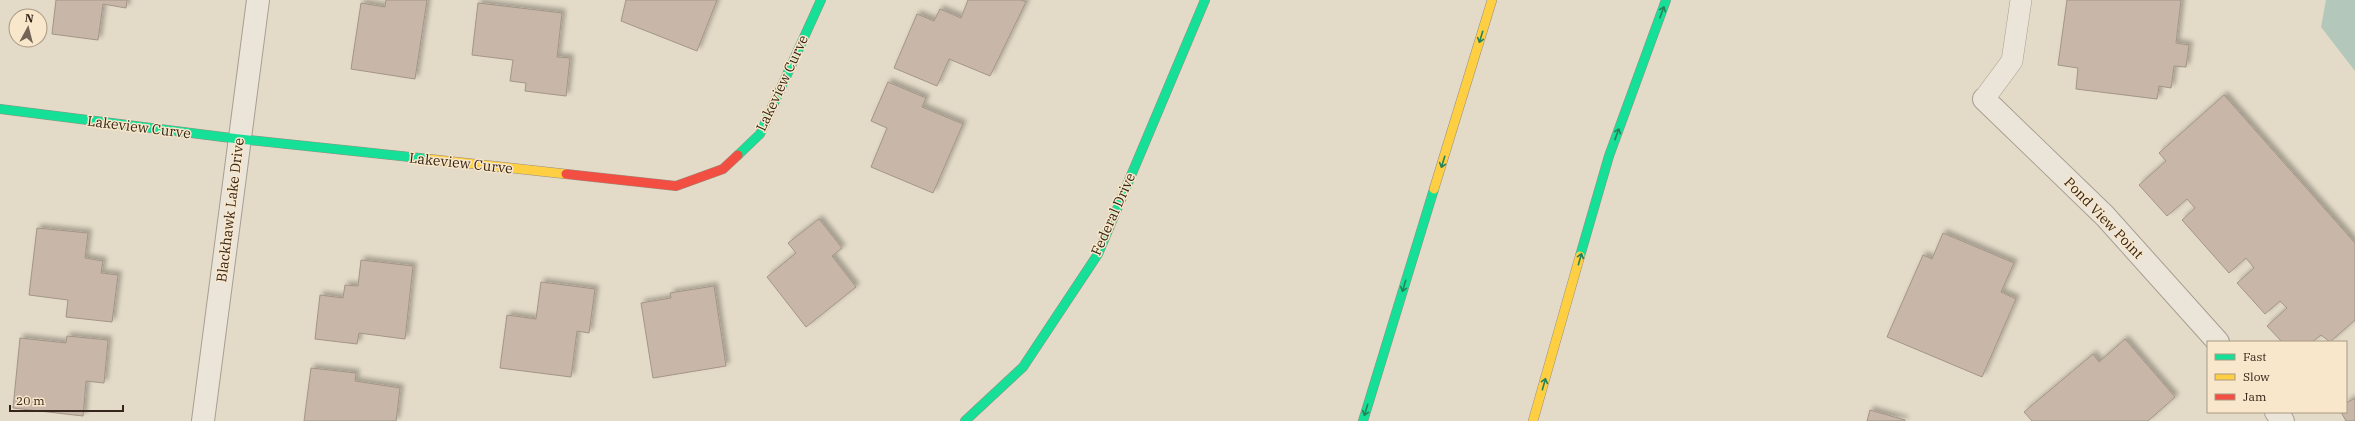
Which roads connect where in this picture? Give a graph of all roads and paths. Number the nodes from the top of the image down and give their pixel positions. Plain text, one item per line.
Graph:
1 (258, 0) edge
2 (821, 0) edge
3 (1205, 0) edge
4 (1492, 0) edge
5 (1666, 0) edge
6 (2021, 0) edge
7 (1984, 99) joint
8 (0, 109) edge
9 (239, 139) junction
10 (2217, 341) edge
11 (2277, 413) edge
12 (203, 421) edge
13 (965, 421) edge
14 (1363, 421) edge
15 (1533, 421) edge
16 (2283, 421) edge

1 - 9 street, Blackhawk Lake Drive
2 - 9 main road, Lakeview Curve
3 - 13 main road, Federal Drive
4 -> 14 main road
15 -> 5 main road
6 - 7 lane
7 - 10 street, Pond View Point
8 - 9 main road, Lakeview Curve
9 - 12 street, Blackhawk Lake Drive
11 - 16 street

